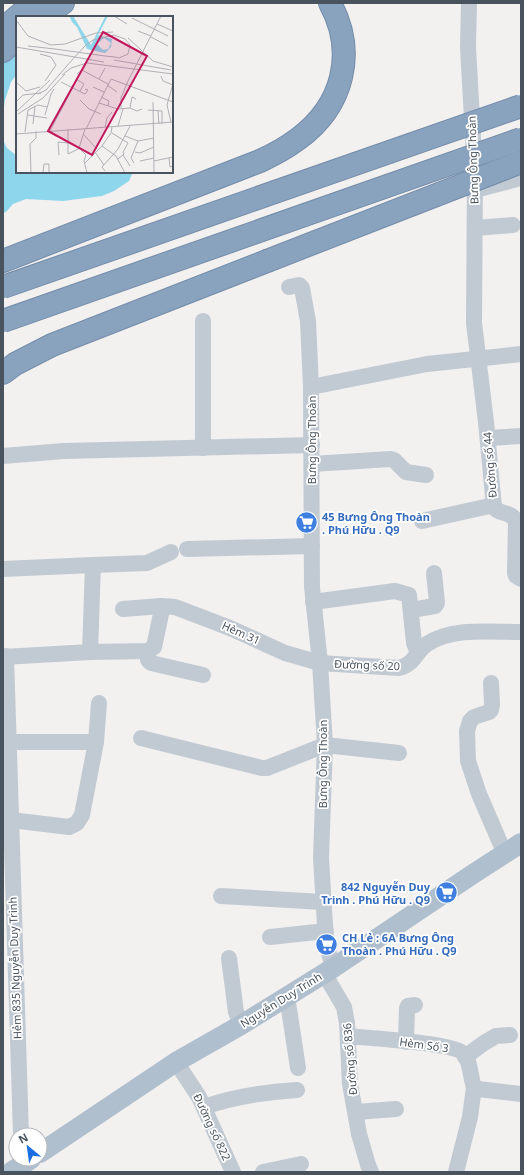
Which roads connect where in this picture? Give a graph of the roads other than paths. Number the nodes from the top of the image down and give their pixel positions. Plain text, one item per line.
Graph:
1 (34, 3) edge
2 (63, 3) edge
3 (330, 3) edge
4 (468, 3) edge
5 (18, 16) edge
6 (44, 16) edge
7 (16, 18) edge
8 (3, 29) edge
9 (16, 39) edge
10 (3, 51) edge
11 (521, 106) edge
12 (521, 139) edge
13 (521, 162) edge
14 (521, 178) edge
15 (475, 190) junction
16 (513, 225) dead end
17 (475, 228) junction
18 (3, 261) edge
19 (3, 287) edge
20 (289, 287) dead end
21 (3, 321) edge
22 (203, 321) dead end
23 (521, 354) edge
24 (478, 358) junction
25 (3, 373) edge
26 (311, 387) junction
27 (521, 436) edge
28 (488, 438) junction
29 (312, 445) junction
30 (203, 448) junction
31 (3, 456) edge
32 (312, 464) junction
33 (426, 475) dead end
34 (494, 505) junction
35 (422, 521) dead end
36 (519, 521) edge
37 (312, 546) junction
38 (186, 549) dead end
39 (170, 552) dead end
40 (94, 565) junction
41 (3, 569) edge
42 (434, 573) dead end
43 (521, 579) edge
44 (313, 602) junction
45 (161, 606) junction
46 (123, 608) dead end
47 (411, 610) junction
48 (521, 632) edge
49 (148, 651) junction
50 (90, 652) junction
51 (418, 653) junction
52 (4, 656) edge
53 (320, 663) junction
54 (203, 675) dead end
55 (491, 683) dead end
56 (99, 703) dead end
57 (141, 738) dead end
58 (9, 742) junction
59 (96, 742) junction
60 (325, 745) junction
61 (399, 753) dead end
62 (11, 820) junction
63 (513, 849) edge
64 (221, 896) dead end
65 (323, 902) junction
66 (326, 931) junction
67 (270, 937) dead end
68 (229, 958) dead end
69 (328, 970) junction
70 (287, 996) junction
71 (415, 1005) dead end
72 (241, 1025) junction
73 (510, 1035) dead end
74 (348, 1036) junction
75 (406, 1042) junction
76 (465, 1057) junction
77 (176, 1062) junction
78 (298, 1068) dead end
79 (474, 1087) junction
80 (297, 1090) dead end
81 (521, 1094) edge
82 (204, 1107) junction
83 (396, 1109) dead end
84 (356, 1112) junction
85 (21, 1127) edge
86 (48, 1148) edge
87 (301, 1164) dead end
88 (233, 1172) edge
89 (263, 1172) edge
90 (371, 1172) edge
91 (456, 1172) edge

1 - 5 highway
2 - 6 highway
3 - 18 highway
4 - 15 street, Bưng Ông Thoàn
7 - 8 highway
9 - 10 highway
11 - 19 highway, bridge
12 - 21 highway, bridge
13 - 25 highway, bridge
14 - 15 street
15 - 17 street, Bưng Ông Thoàn
16 - 17 street
17 - 24 street, Bưng Ông Thoàn
20 - 26 street
22 - 30 street
23 - 24 street
24 - 26 street, Bưng Ông Thoàn
24 - 28 street, Đường số 44
26 - 29 street, Bưng Ông Thoàn
27 - 28 street
28 - 34 street, Đường số 44
29 - 30 street
29 - 32 street, Bưng Ông Thoàn
30 - 31 street
32 - 33 street
32 - 37 street, Bưng Ông Thoàn
34 - 35 street
34 - 36 street, Đường số 44
36 - 43 street, Đường số 44
37 - 38 street
37 - 44 street, Bưng Ông Thoàn
39 - 40 street
40 - 41 street
40 - 50 street
42 - 47 street
44 - 47 street
44 - 53 street, Bưng Ông Thoàn
45 - 46 street, Hèm 31
45 - 49 street
45 - 53 street, Hèm 31
47 - 51 street
48 - 51 street, Đường số 20
49 - 50 street
49 - 54 street
50 - 52 street
51 - 53 street, Đường số 20
52 - 58 street, Hẻm 835 Nguyễn Duy Trinh
53 - 60 street, Bưng Ông Thoàn
55 - 63 street
56 - 59 street
57 - 60 street
58 - 59 street
58 - 62 street, Hẻm 835 Nguyễn Duy Trinh
59 - 62 street
60 - 61 street
60 - 65 street, Bưng Ông Thoàn
62 - 85 street, Hẻm 835 Nguyễn Duy Trinh
63 - 69 main road, Nguyễn Duy Trinh
64 - 65 street
65 - 66 street, Bưng Ông Thoàn
66 - 67 street
66 - 69 street, Bưng Ông Thoàn
68 - 72 street
69 - 70 main road, Nguyễn Duy Trinh
69 - 74 street, Đường số 836
70 - 72 main road, Nguyễn Duy Trinh
70 - 78 street
71 - 75 street
72 - 77 main road, Nguyễn Duy Trinh
73 - 76 street
74 - 75 street, Hèm Số 3
74 - 84 street, Đường số 836
75 - 76 street, Hèm Số 3
76 - 79 street
77 - 82 street, Đường số 822
77 - 86 main road, Nguyễn Duy Trinh
79 - 81 street
79 - 91 street
80 - 82 street
82 - 88 street, Đường số 822
83 - 84 street
84 - 90 street, Đường số 836
87 - 89 street

